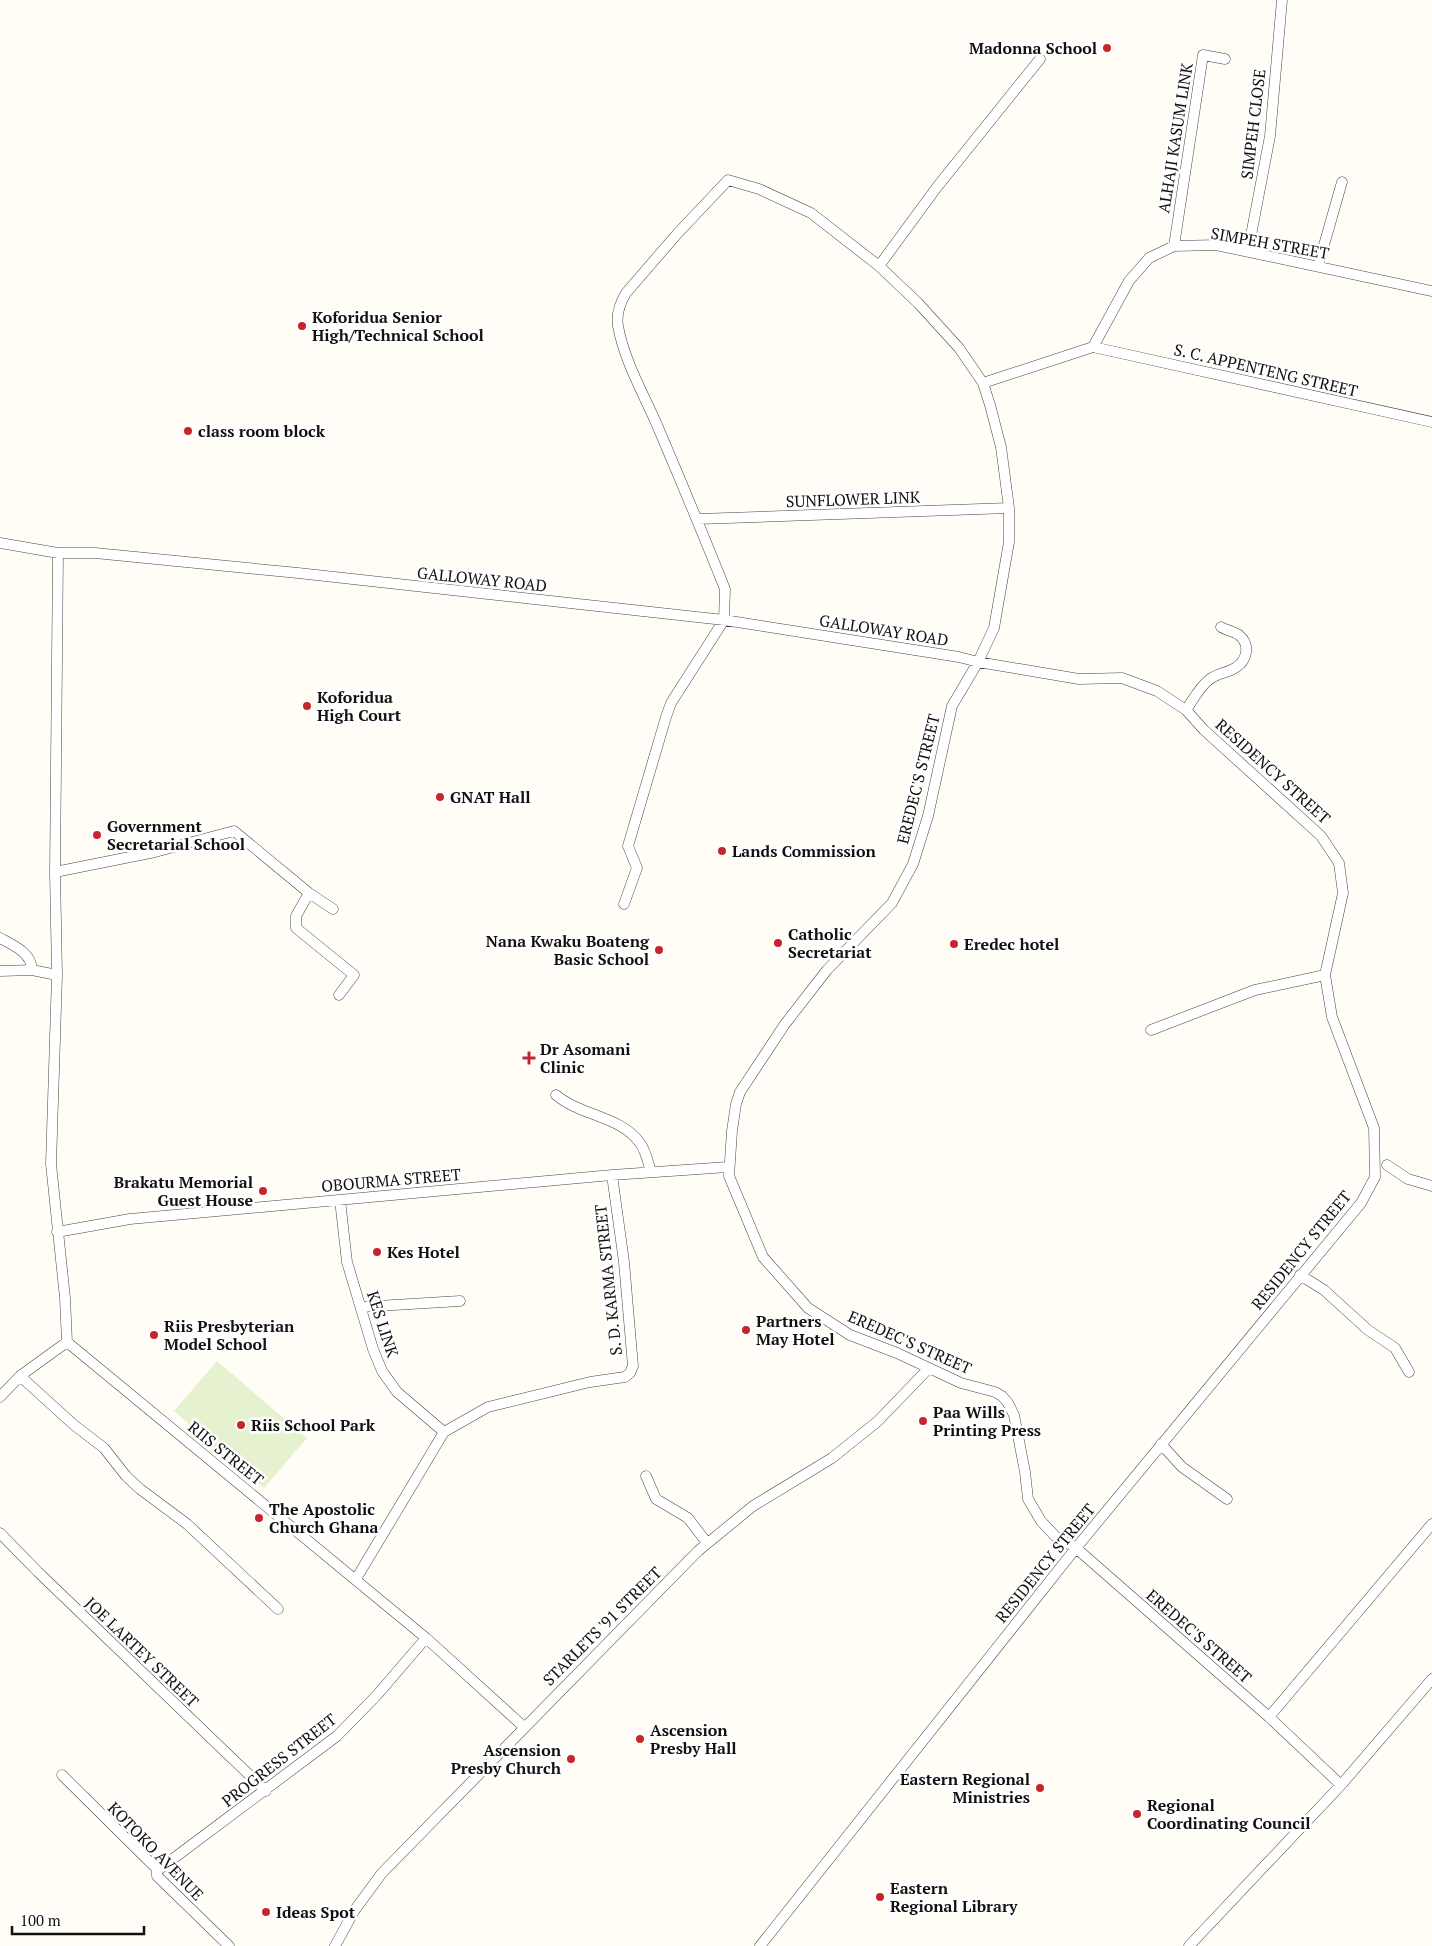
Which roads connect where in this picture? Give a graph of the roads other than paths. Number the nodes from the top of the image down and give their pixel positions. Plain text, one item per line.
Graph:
1 (1282, 0) edge
2 (1040, 59) dead end
3 (1225, 59) dead end
4 (1342, 182) dead end
5 (1174, 246) junction
6 (1248, 250) junction
7 (880, 266) junction
8 (1318, 266) junction
9 (1432, 291) edge
10 (1093, 347) junction
11 (983, 383) junction
12 (1432, 422) edge
13 (1009, 508) junction
14 (698, 519) junction
15 (0, 543) edge
16 (58, 552) junction
17 (724, 620) junction
18 (1221, 627) dead end
19 (959, 658) joint
20 (978, 662) junction
21 (1186, 710) junction
22 (55, 872) junction
23 (309, 893) junction
24 (624, 904) dead end
25 (332, 909) dead end
26 (0, 938) edge
27 (32, 970) junction
28 (0, 971) edge
29 (57, 975) junction
30 (1325, 976) junction
31 (339, 995) dead end
32 (1151, 1030) dead end
33 (556, 1095) dead end
34 (1387, 1165) dead end
35 (728, 1167) junction
36 (652, 1172) junction
37 (612, 1175) junction
38 (1432, 1186) edge
39 (340, 1200) junction
40 (57, 1232) junction
41 (1300, 1276) junction
42 (460, 1301) dead end
43 (361, 1307) junction
44 (67, 1342) junction
45 (929, 1368) junction
46 (1409, 1372) dead end
47 (20, 1376) junction
48 (0, 1397) edge
49 (444, 1432) junction
50 (1161, 1444) junction
51 (646, 1476) dead end
52 (1227, 1499) dead end
53 (1432, 1524) edge
54 (0, 1533) edge
55 (707, 1543) junction
56 (1076, 1548) junction
57 (356, 1579) junction
58 (278, 1609) dead end
59 (426, 1638) junction
60 (1432, 1679) edge
61 (1269, 1716) junction
62 (524, 1727) junction
63 (62, 1775) dead end
64 (1341, 1785) junction
65 (266, 1791) junction
66 (158, 1870) junction
67 (230, 1946) edge
68 (335, 1946) edge
69 (760, 1946) edge
70 (1189, 1946) edge

1 - 6 street, SIMPEH CLOSE
2 - 7 street
3 - 5 street, ALHAJI KASUM LINK
4 - 8 street
5 - 6 street, SIMPEH STREET
5 - 10 street, SIMPEH STREET
6 - 8 street, SIMPEH STREET
7 - 11 street, EREDEC'S STREET
7 - 14 street, EREDEC'S STREET
8 - 9 street, SIMPEH STREET
10 - 11 street
10 - 12 street, S. C. APPENTENG STREET
11 - 13 street, EREDEC'S STREET
13 - 14 street, SUNFLOWER LINK
13 - 20 street, EREDEC'S STREET
14 - 17 street
15 - 16 street, GALLOWAY ROAD
16 - 17 street, GALLOWAY ROAD
16 - 22 street
17 - 19 street, GALLOWAY ROAD
17 - 24 street
18 - 21 street
19 - 20 street, RESIDENCY STREET
20 - 21 street, RESIDENCY STREET
20 - 35 street, EREDEC'S STREET
21 - 30 street, RESIDENCY STREET
22 - 23 street
22 - 29 street
23 - 25 street
23 - 31 street
26 - 27 street
27 - 28 street
27 - 29 street
29 - 40 street
30 - 32 street
30 - 41 street, RESIDENCY STREET
33 - 36 street
34 - 38 street
35 - 36 street, OBOURMA STREET
35 - 45 street, EREDEC'S STREET
36 - 37 street, OBOURMA STREET
37 - 39 street, OBOURMA STREET
37 - 49 street, S. D. KARMA STREET
39 - 40 street, OBOURMA STREET
39 - 43 street, KES LINK
40 - 44 street
41 - 46 street
41 - 50 street, RESIDENCY STREET
42 - 43 street
43 - 49 street, KES LINK
44 - 47 street
44 - 57 street, RIIS STREET
45 - 55 street, STARLETS '91 STREET
45 - 56 street, EREDEC'S STREET
47 - 48 street
47 - 58 street
49 - 57 street, S. D. KARMA STREET
50 - 52 street
50 - 56 street, RESIDENCY STREET
51 - 55 street
53 - 61 street
54 - 65 street, JOE LARTEY STREET
55 - 62 street, STARLETS '91 STREET
56 - 61 street, EREDEC'S STREET
56 - 69 street, RESIDENCY STREET
57 - 59 street, RIIS STREET
59 - 62 street, RIIS STREET
59 - 65 street, PROGRESS STREET
60 - 64 street
61 - 64 street, EREDEC'S STREET
62 - 68 street, STARLETS '91 STREET
63 - 66 street, KOTOKO AVENUE
64 - 70 street
65 - 66 street, PROGRESS STREET
66 - 67 street, KOTOKO AVENUE

